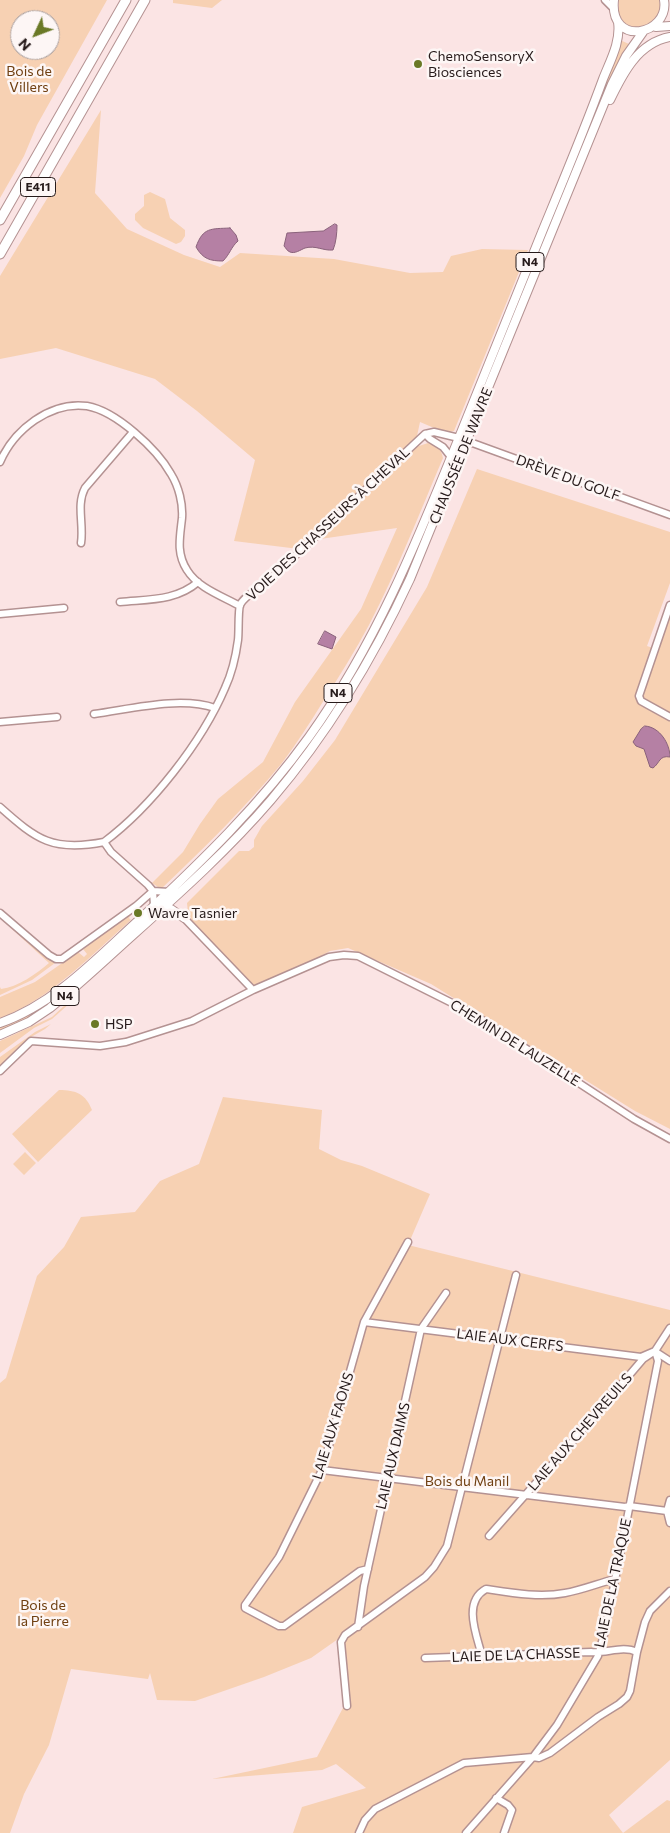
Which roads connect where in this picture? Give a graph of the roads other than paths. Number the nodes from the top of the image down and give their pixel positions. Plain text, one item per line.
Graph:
1 (126, 0) edge
2 (145, 0) edge
3 (605, 0) edge
4 (665, 2) edge
5 (614, 4) edge
6 (670, 12) edge
7 (618, 22) junction
8 (670, 26) edge
9 (656, 27) junction
10 (643, 32) junction
11 (670, 37) edge
12 (595, 125) junction
13 (0, 220) edge
14 (0, 254) edge
15 (133, 432) junction
16 (425, 434) junction
17 (463, 440) junction
18 (451, 457) junction
19 (0, 462) edge
20 (670, 514) edge
21 (80, 542) dead end
22 (198, 582) junction
23 (120, 602) dead end
24 (670, 605) edge
25 (240, 606) junction
26 (64, 608) dead end
27 (0, 614) edge
28 (215, 708) junction
29 (94, 714) dead end
30 (57, 717) dead end
31 (670, 717) edge
32 (0, 722) edge
33 (0, 807) edge
34 (104, 842) junction
35 (153, 891) junction
36 (172, 895) junction
37 (154, 906) junction
38 (164, 908) junction
39 (0, 913) edge
40 (184, 918) junction
41 (253, 990) junction
42 (0, 1023) edge
43 (0, 1035) edge
44 (0, 1071) edge
45 (670, 1140) edge
46 (408, 1242) dead end
47 (516, 1276) dead end
48 (446, 1293) dead end
49 (364, 1322) junction
50 (670, 1328) edge
51 (421, 1329) junction
52 (500, 1338) junction
53 (656, 1351) junction
54 (670, 1361) edge
55 (322, 1470) junction
56 (389, 1477) junction
57 (463, 1487) junction
58 (525, 1494) junction
59 (670, 1500) edge
60 (629, 1506) junction
61 (667, 1511) junction
62 (670, 1523) edge
63 (489, 1536) dead end
64 (368, 1569) junction
65 (615, 1579) junction
66 (670, 1590) edge
67 (358, 1627) junction
68 (637, 1652) junction
69 (599, 1653) junction
70 (482, 1656) junction
71 (425, 1658) dead end
72 (347, 1706) dead end
73 (533, 1757) junction
74 (496, 1798) junction
75 (359, 1833) edge
76 (466, 1833) edge
77 (504, 1833) edge

1 - 13 highway, E411
2 - 14 highway, E411
3 - 5 street
4 - 6 main road
4 - 9 main road
5 - 7 main road, CHAUSSÉE DE WAVRE / N4
7 - 10 main road
7 - 17 main road, CHAUSSÉE DE WAVRE / N4
8 - 9 main road
9 - 10 main road
10 - 12 main road, CHAUSSÉE DE WAVRE / N4
11 - 12 main road
12 - 17 main road, CHAUSSÉE DE WAVRE / N4
15 - 19 street
15 - 21 street
15 - 22 street
16 - 17 street
16 - 18 street
16 - 25 street, VOIE DES CHASSEURS À CHEVAL
17 - 18 main road, N4
17 - 20 street, DRÈVE DU GOLF
17 - 36 main road, CHAUSSÉE DE WAVRE / N4
18 - 36 main road, N4
22 - 23 street
22 - 25 street
24 - 31 street
25 - 28 street, VOIE DES CHASSEURS À CHEVAL
26 - 27 street
28 - 29 street
28 - 34 street, VOIE DES CHASSEURS À CHEVAL
30 - 32 street
33 - 34 street
34 - 35 street
35 - 36 street
35 - 37 street
35 - 39 street
36 - 37 main road, N4
36 - 38 main road, N4
36 - 40 main road
37 - 42 main road, N4
38 - 40 main road
38 - 43 main road, N4
40 - 41 street
41 - 44 street, CHEMIN DE LAUZELLE
41 - 45 street, CHEMIN DE LAUZELLE
46 - 49 street, LAIE AUX FAONS
47 - 52 street
48 - 51 street, LAIE AUX DAIMS
49 - 51 street, LAIE AUX CERFS
49 - 55 street, LAIE AUX FAONS
50 - 53 street, LAIE AUX CHEVREUILS
51 - 52 street, LAIE AUX CERFS
51 - 56 street, LAIE AUX DAIMS
52 - 53 street, LAIE AUX CERFS
52 - 57 street
53 - 54 street
53 - 58 street, LAIE AUX CHEVREUILS
53 - 60 street, LAIE DE LA TRAQUE
55 - 56 street
55 - 64 street, LAIE AUX FAONS
56 - 57 street
56 - 64 street, LAIE AUX DAIMS
57 - 58 street
57 - 67 street
58 - 60 street
58 - 63 street, LAIE AUX CHEVREUILS
59 - 61 street
60 - 61 street
60 - 65 street, LAIE DE LA TRAQUE
61 - 62 street
64 - 67 street, LAIE AUX DAIMS
65 - 69 street, LAIE DE LA TRAQUE
65 - 70 street
66 - 68 street
67 - 72 street
68 - 69 street, LAIE DE LA CHASSE
68 - 73 street
69 - 70 street, LAIE DE LA CHASSE
69 - 73 street, LAIE DE LA TRAQUE
70 - 71 street, LAIE DE LA CHASSE
73 - 74 street, LAIE DE LA TRAQUE
73 - 75 street
74 - 76 street, LAIE DE LA TRAQUE
74 - 77 street

